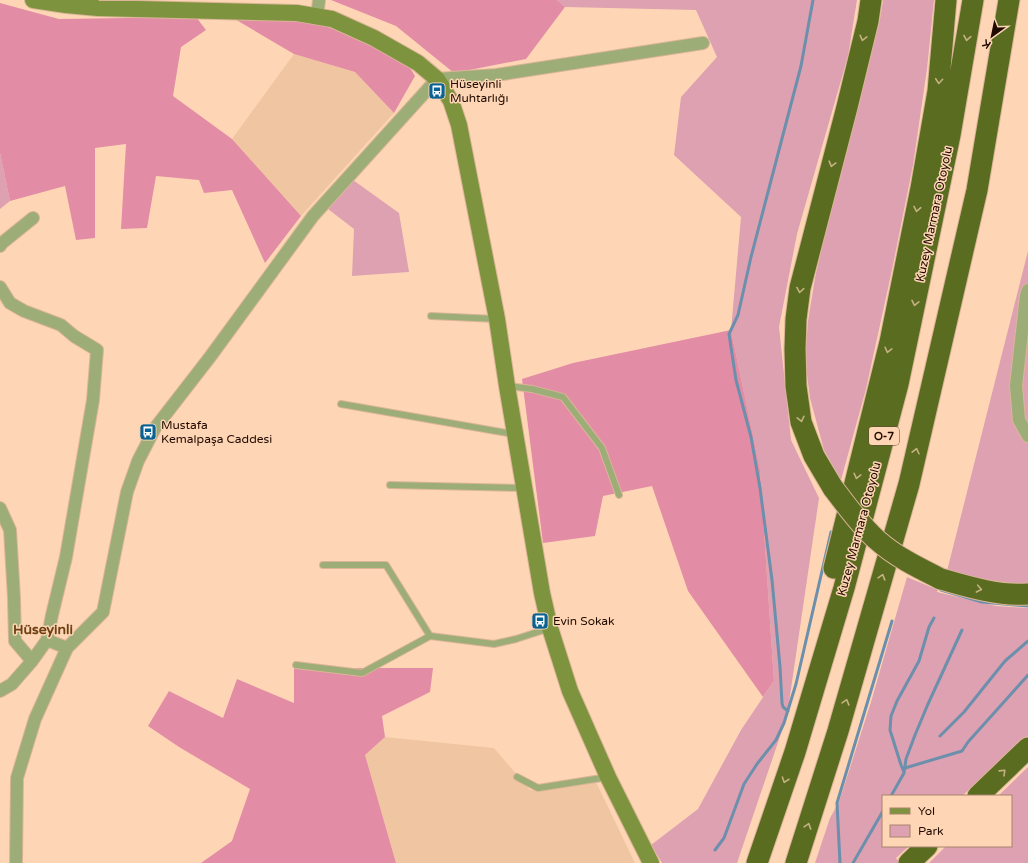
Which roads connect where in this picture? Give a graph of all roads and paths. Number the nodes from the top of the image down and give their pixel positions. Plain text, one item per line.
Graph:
1 (33, 0) edge
2 (319, 0) edge
3 (871, 0) edge
4 (946, 0) edge
5 (973, 0) edge
6 (1009, 0) edge
7 (318, 17) junction
8 (703, 42) dead end
9 (438, 79) junction
10 (33, 218) dead end
11 (0, 246) edge
12 (0, 287) edge
13 (1028, 290) edge
14 (431, 316) dead end
15 (497, 319) junction
16 (507, 386) junction
17 (341, 404) dead end
18 (515, 434) junction
19 (1028, 436) edge
20 (390, 485) dead end
21 (524, 488) junction
22 (619, 495) dead end
23 (0, 508) edge
24 (323, 565) dead end
25 (1028, 594) edge
26 (550, 628) junction
27 (430, 636) junction
28 (47, 640) junction
29 (67, 648) junction
30 (32, 661) junction
31 (296, 664) dead end
32 (0, 691) edge
33 (1028, 748) edge
34 (795, 752) junction
35 (517, 777) dead end
36 (608, 777) junction
37 (979, 795) edge
38 (926, 847) edge
39 (16, 863) edge
40 (651, 863) edge
41 (757, 863) edge
42 (796, 863) edge
43 (909, 863) edge

1 - 7 main road
2 - 7 street
3 -> 25 highway, bridge
4 -> 34 highway
5 -> 34 highway, Kuzey Marmara Otoyolu / O-7
42 -> 6 highway
7 - 9 main road
8 - 9 street
9 - 15 main road
9 - 29 street
10 - 11 street
12 - 28 street
13 - 19 street
14 - 15 lane
15 - 16 main road
16 - 18 main road
16 - 22 lane
17 - 18 lane
18 - 21 main road
20 - 21 lane
21 - 26 main road
23 - 30 street
24 - 27 lane
26 - 27 lane
26 - 36 main road
27 - 31 lane
28 - 29 street
28 - 30 street
29 - 39 street
30 - 32 street
37 -> 33 highway
34 -> 41 highway, Kuzey Marmara Otoyolu / O-7
35 - 36 lane
36 - 40 main road
38 - 43 highway

